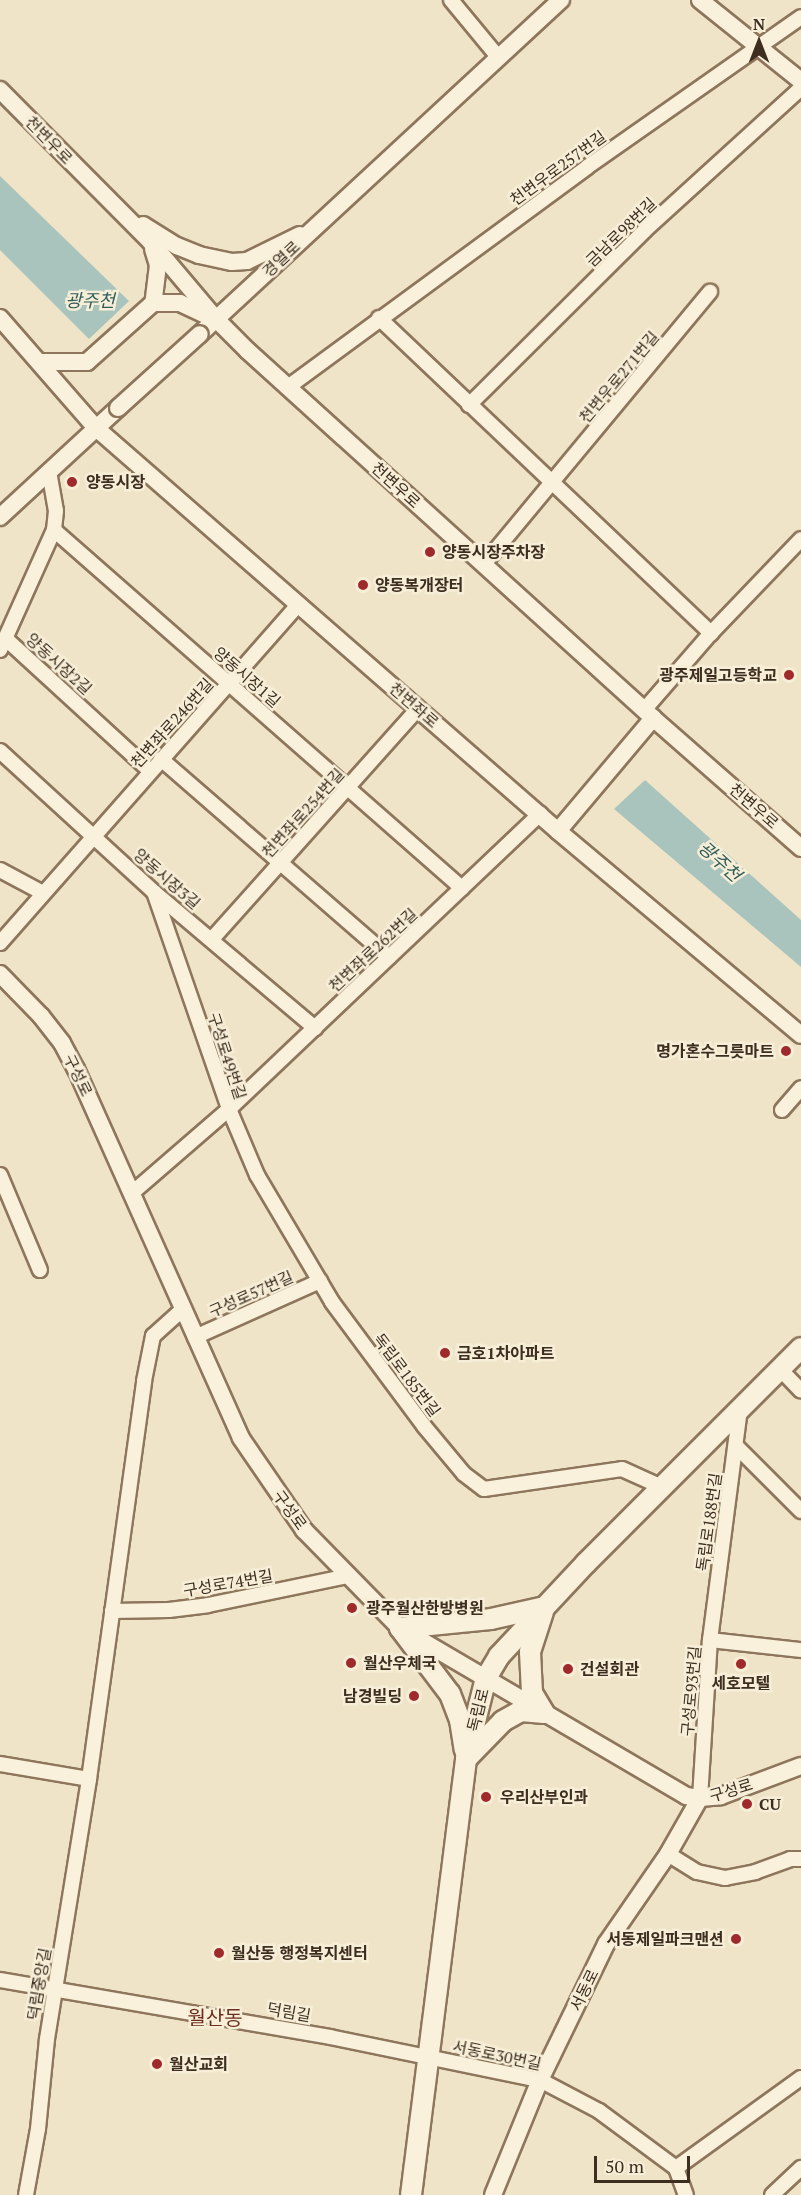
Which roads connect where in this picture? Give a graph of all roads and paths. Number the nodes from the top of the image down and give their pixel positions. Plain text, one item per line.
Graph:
1 (451, 0) edge
2 (561, 0) edge
3 (700, 0) edge
4 (801, 17) edge
5 (760, 48) junction
6 (499, 58) junction
7 (801, 81) edge
8 (801, 88) edge
9 (0, 90) edge
10 (118, 210) junction
11 (317, 226) junction
12 (150, 241) junction
13 (710, 292) dead end
14 (153, 303) junction
15 (0, 318) edge
16 (379, 318) junction
17 (216, 320) junction
18 (39, 362) junction
19 (288, 387) junction
20 (469, 405) junction
21 (96, 428) junction
22 (49, 472) junction
23 (552, 482) junction
24 (0, 517) edge
25 (54, 530) junction
26 (801, 539) edge
27 (484, 564) junction
28 (299, 604) junction
29 (711, 633) junction
30 (3, 644) edge
31 (229, 684) junction
32 (418, 709) junction
33 (649, 714) junction
34 (0, 751) edge
35 (161, 759) junction
36 (150, 771) junction
37 (348, 788) junction
38 (540, 814) junction
39 (558, 831) junction
40 (92, 836) junction
41 (801, 848) edge
42 (281, 863) junction
43 (0, 870) edge
44 (462, 888) junction
45 (154, 892) junction
46 (43, 893) junction
47 (212, 939) junction
48 (0, 943) edge
49 (389, 957) junction
50 (0, 974) edge
51 (315, 1028) junction
52 (801, 1035) edge
53 (801, 1088) edge
54 (229, 1109) junction
55 (782, 1110) dead end
56 (0, 1175) edge
57 (132, 1193) junction
58 (40, 1270) dead end
59 (320, 1281) junction
60 (183, 1309) junction
61 (195, 1337) junction
62 (801, 1348) edge
63 (780, 1369) junction
64 (801, 1391) edge
65 (740, 1409) junction
66 (736, 1446) junction
67 (662, 1487) junction
68 (801, 1511) edge
69 (348, 1576) junction
70 (545, 1607) junction
71 (112, 1611) junction
72 (400, 1628) junction
73 (710, 1640) junction
74 (801, 1648) edge
75 (486, 1678) junction
76 (544, 1713) junction
77 (466, 1758) junction
78 (0, 1764) edge
79 (801, 1766) edge
80 (89, 1779) junction
81 (700, 1798) junction
82 (668, 1854) junction
83 (801, 1859) edge
84 (0, 1980) edge
85 (55, 1988) junction
86 (429, 2057) junction
87 (801, 2078) edge
88 (540, 2080) junction
89 (676, 2168) junction
90 (801, 2168) edge
91 (26, 2195) edge
92 (411, 2195) edge
93 (493, 2195) edge
94 (686, 2195) edge
95 (772, 2195) edge

1 - 6 street
2 - 6 street, 경열로
3 - 5 street
4 - 5 street, 천변우로257번길
5 - 7 street
5 - 16 street, 천변우로257번길
6 - 11 street, 경열로
8 - 20 street, 금남로98번길
9 - 10 street, 천변우로
10 - 11 street
10 - 12 street, 천변우로
11 - 17 street, 경열로
12 - 14 street
12 - 17 street, 천변우로
13 - 23 street, 천변우로271번길
14 - 17 street
14 - 18 street
15 - 18 street, 천변좌로
16 - 19 street, 천변우로257번길
16 - 20 street
17 - 19 street, 천변우로
17 - 21 street, 경열로, bridge
18 - 21 street, 천변좌로
19 - 27 street, 천변우로
20 - 23 street
21 - 22 street, 경열로
21 - 28 street, 천변좌로
22 - 24 street, 경열로
22 - 25 street
23 - 27 street, 천변우로271번길
23 - 29 street
25 - 30 street, 양동시장2길
25 - 31 street, 양동시장1길
26 - 29 street
27 - 33 street, 천변우로
28 - 31 street, 천변좌로246번길
28 - 32 street, 천변좌로
29 - 33 street
30 - 36 street, 양동시장2길
31 - 35 street, 천변좌로246번길
31 - 37 street, 양동시장1길
32 - 37 street, 천변좌로254번길
32 - 38 street, 천변좌로
33 - 39 street
33 - 41 street, 천변우로
34 - 40 street, 양동시장3길
35 - 36 street, 천변좌로246번길
35 - 42 street
36 - 40 street, 천변좌로246번길
37 - 42 street, 천변좌로254번길
37 - 44 street, 양동시장1길
38 - 39 street, 천변좌로
38 - 44 street, 천변좌로262번길
39 - 52 street, 천변좌로
40 - 45 street, 양동시장3길
40 - 46 street, 천변좌로246번길
42 - 47 street, 천변좌로254번길
42 - 49 street
43 - 46 street
44 - 49 street, 천변좌로262번길
45 - 47 street, 양동시장3길
45 - 54 street, 구성로49번길
46 - 48 street, 천변좌로246번길
47 - 51 street, 양동시장3길
49 - 51 street, 천변좌로262번길
50 - 57 street, 구성로
51 - 54 street, 천변좌로262번길
53 - 55 street
54 - 57 street, 구성로49번길
54 - 59 street, 독립로185번길
56 - 58 street
57 - 60 street, 구성로
59 - 61 street, 구성로57번길
59 - 67 street, 독립로185번길
60 - 61 street, 구성로
60 - 71 street, 덕림중앙길
61 - 69 street, 구성로
62 - 63 main road, 독립로
63 - 64 street
63 - 65 main road, 독립로
65 - 66 street, 독립로188번길
65 - 67 main road, 독립로
66 - 68 street
66 - 73 street, 독립로188번길
67 - 70 main road, 독립로
69 - 71 street, 구성로74번길
69 - 72 street, 구성로
70 - 72 main road
70 - 75 main road, 독립로
70 - 76 main road
71 - 80 street, 덕림중앙길
72 - 75 street, 구성로
72 - 77 main road
73 - 74 street, 구성로93번길
73 - 81 street, 구성로93번길
75 - 76 street, 구성로
75 - 77 main road, 독립로
76 - 77 main road
76 - 81 street, 구성로
77 - 86 main road, 독립로
78 - 80 street
79 - 81 street, 구성로
80 - 85 street, 덕림중앙길
81 - 82 street, 서동로
82 - 83 street
82 - 88 street, 서동로
84 - 85 street, 덕림길
85 - 86 street, 덕림길
85 - 91 street, 덕림중앙길
86 - 88 street, 서동로30번길
86 - 92 main road, 독립로
87 - 89 street
88 - 89 street, 서동로30번길
88 - 93 street, 서동로
89 - 94 street
90 - 95 street

